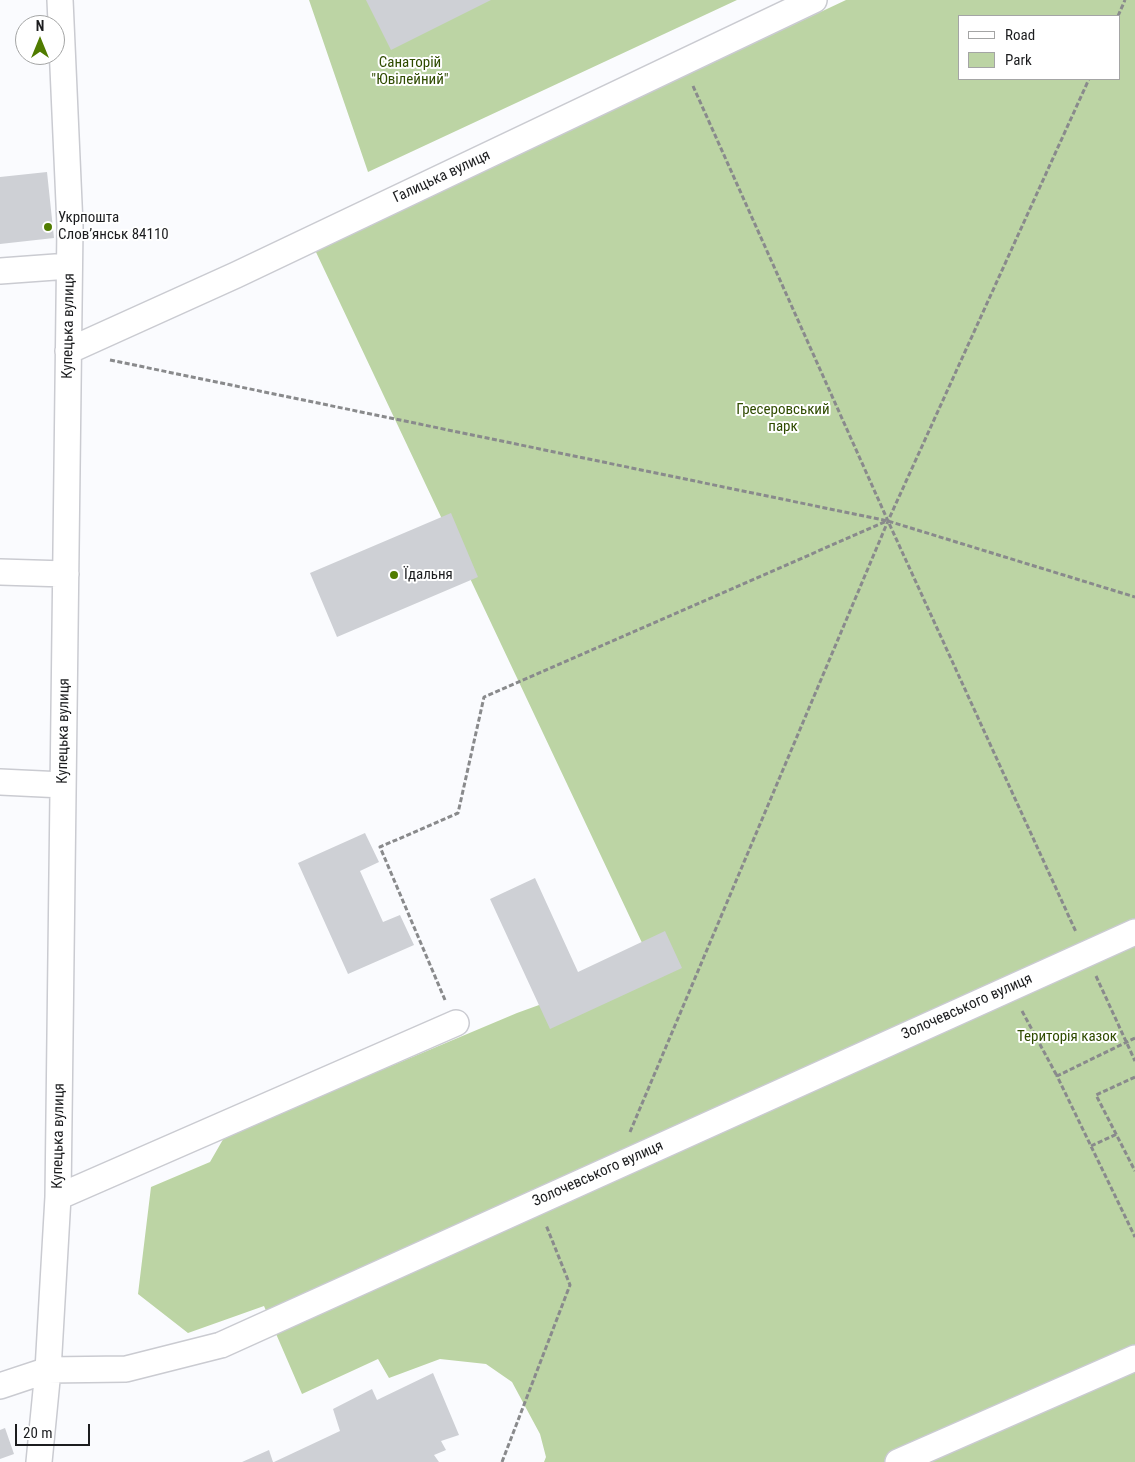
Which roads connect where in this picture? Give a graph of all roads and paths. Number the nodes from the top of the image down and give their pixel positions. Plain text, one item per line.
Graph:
1 (60, 0) edge
2 (814, 0) edge
3 (1125, 0) edge
4 (1118, 15) edge
5 (683, 62) junction
6 (1089, 80) edge
7 (69, 266) junction
8 (0, 271) edge
9 (68, 351) junction
10 (107, 359) dead end
11 (888, 521) junction
12 (0, 572) edge
13 (66, 574) junction
14 (1135, 597) edge
15 (0, 782) edge
16 (63, 785) junction
17 (1058, 894) dead end
18 (1135, 932) edge
19 (1009, 988) junction
20 (456, 1023) joint
21 (1135, 1038) edge
22 (1056, 1076) junction
23 (1135, 1077) edge
24 (1117, 1134) junction
25 (1091, 1146) junction
26 (615, 1166) junction
27 (1135, 1171) edge
28 (58, 1197) junction
29 (536, 1202) junction
30 (1135, 1237) edge
31 (1135, 1358) edge
32 (48, 1370) junction
33 (0, 1386) edge
34 (39, 1462) edge
35 (502, 1462) edge
36 (898, 1462) edge

1 - 7 street, Купецька вулиця
2 - 5 street, Галицька вулиця
3 - 4 path
5 - 9 street, Галицька вулиця
5 - 11 path
6 - 11 path
7 - 8 street
7 - 9 street, Купецька вулиця
9 - 13 street, Купецька вулиця
10 - 11 path
11 - 14 path
11 - 17 path
11 - 20 path
11 - 26 path
12 - 13 street
13 - 16 street, Купецька вулиця
15 - 16 street
16 - 28 street, Купецька вулиця
18 - 19 street, Золочевського вулиця
19 - 22 path
19 - 26 street, Золочевського вулиця
20 - 28 street
21 - 22 path
22 - 25 path
23 - 24 path
24 - 25 path
24 - 27 path
25 - 30 path
26 - 29 street, Золочевського вулиця
28 - 32 street, Купецька вулиця
29 - 32 street, Золочевського вулиця
29 - 35 path
31 - 36 street
32 - 33 street, Золочевського вулиця
32 - 34 street, Купецька вулиця

